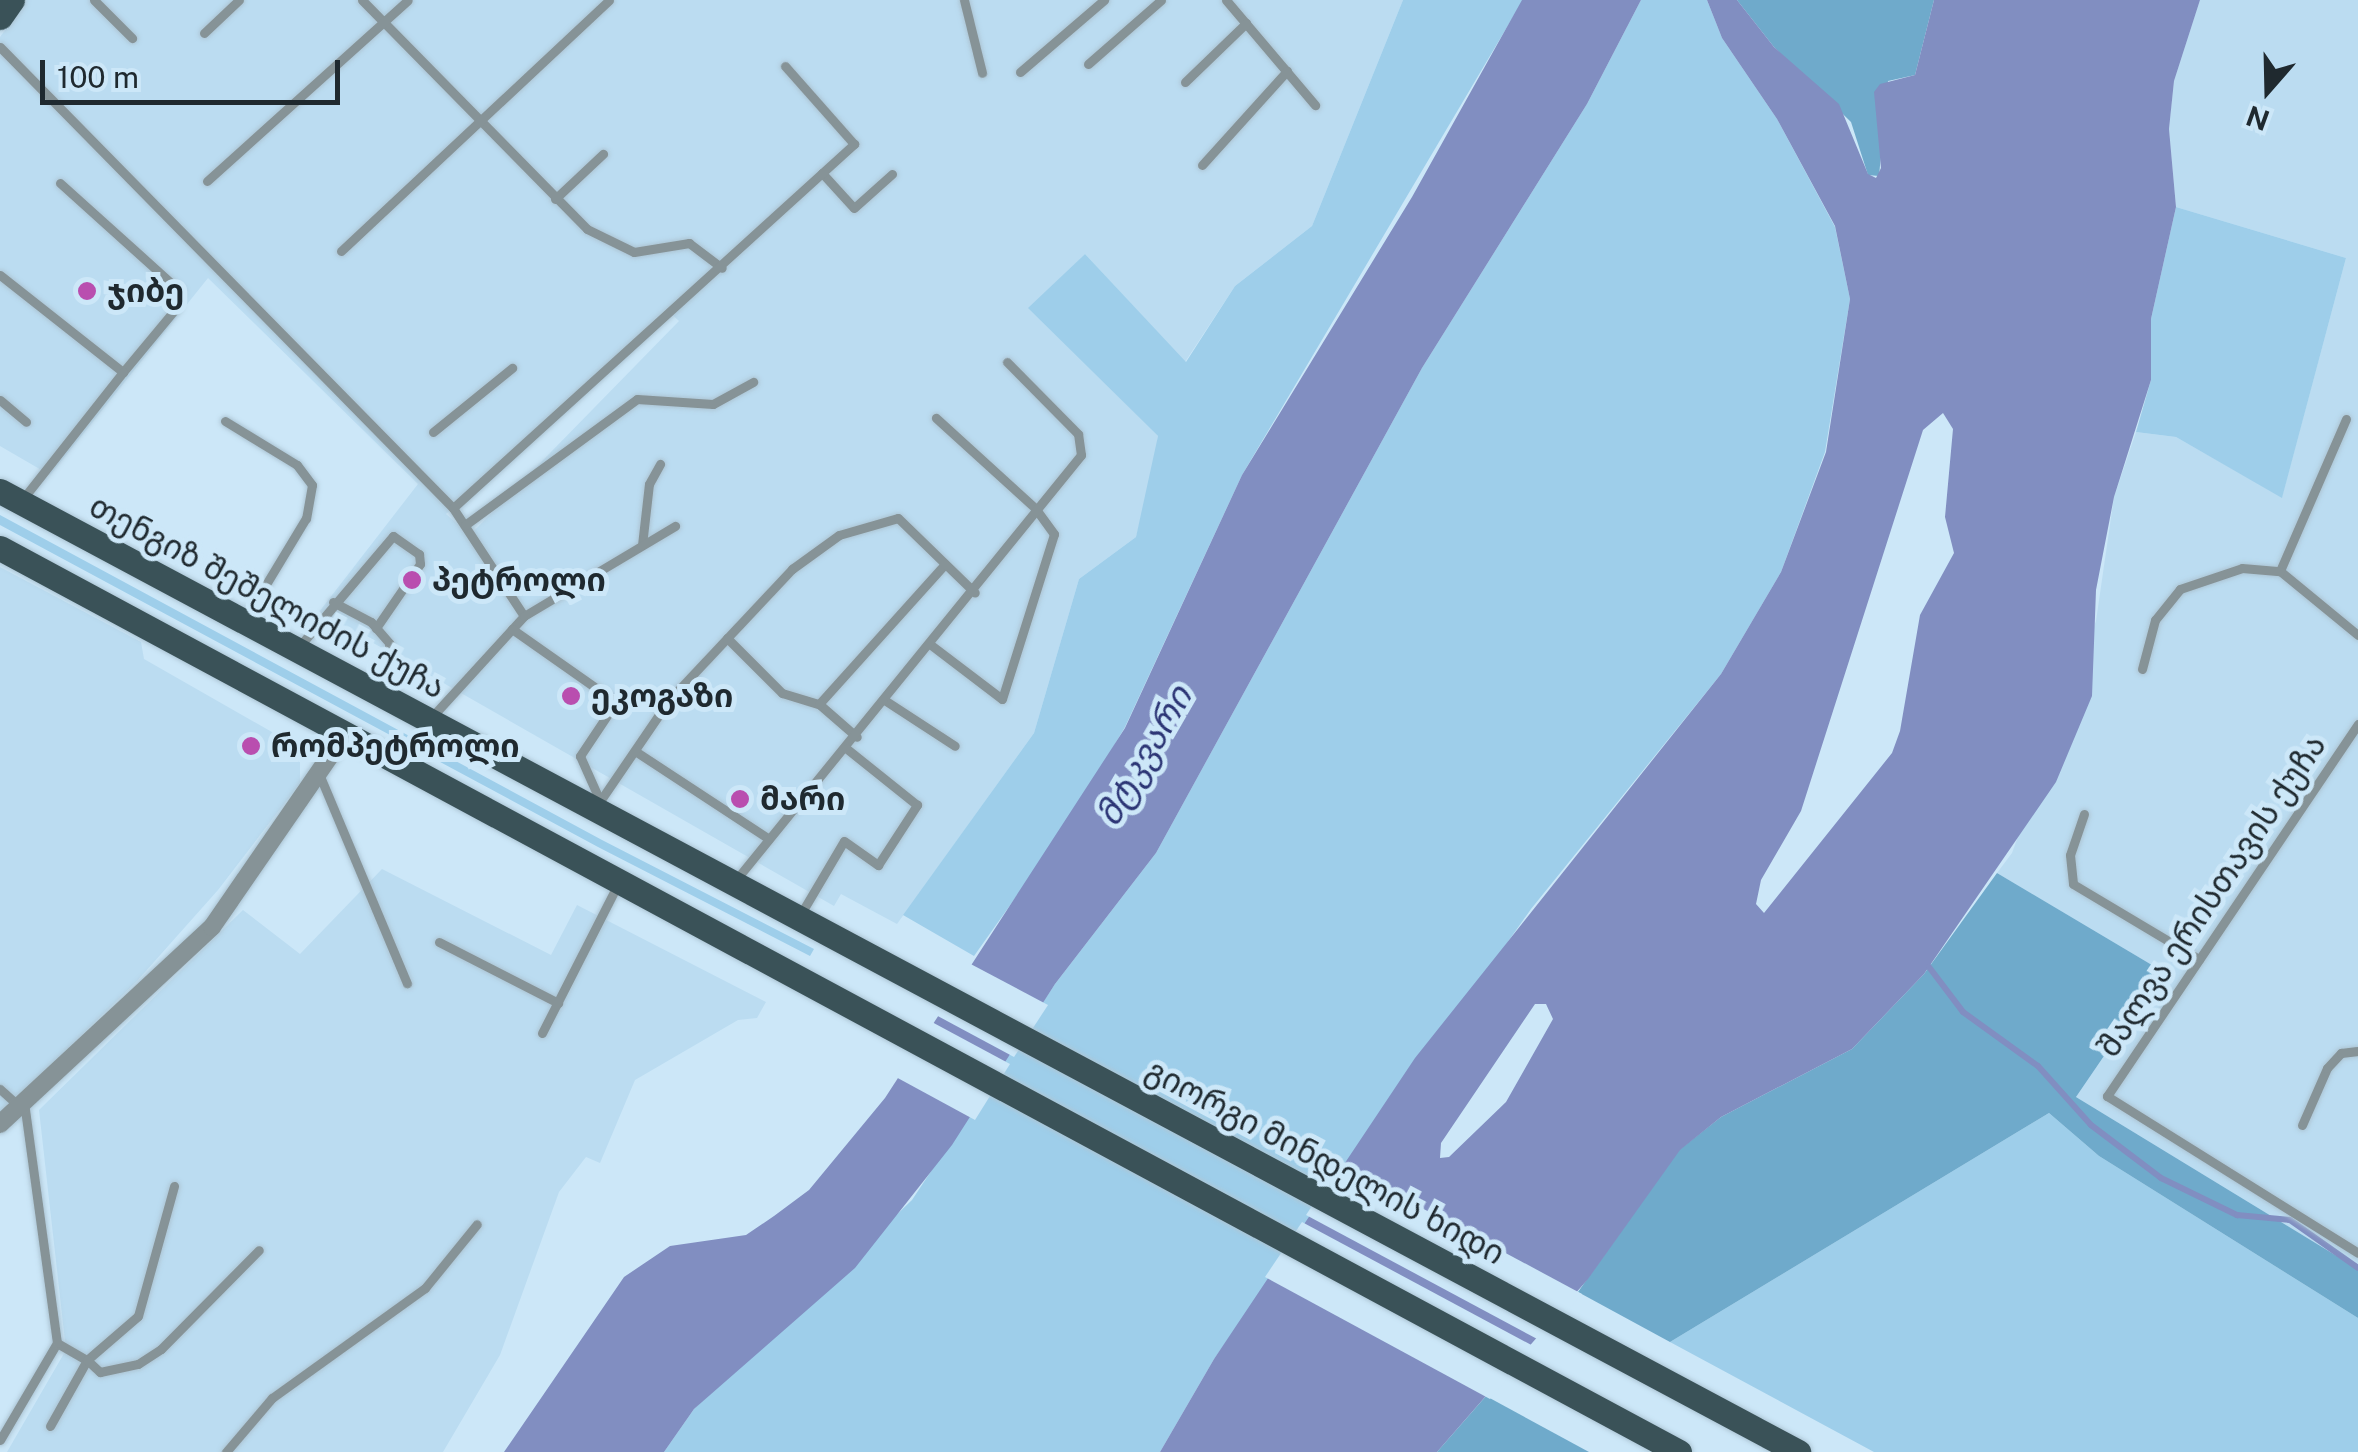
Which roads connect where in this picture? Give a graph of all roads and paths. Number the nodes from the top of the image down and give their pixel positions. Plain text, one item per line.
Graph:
1 (12, 0) edge
2 (94, 0) edge
3 (239, 0) edge
4 (362, 0) edge
5 (408, 0) edge
6 (609, 0) edge
7 (978, 0) edge
8 (1104, 0) edge
9 (1160, 0) edge
10 (1226, 0) edge
11 (966, 5) edge
12 (0, 17) edge
13 (383, 22) junction
14 (1246, 23) junction
15 (204, 33) dead end
16 (132, 38) dead end
17 (0, 47) edge
18 (1088, 64) dead end
19 (785, 66) dead end
20 (1286, 71) junction
21 (1020, 72) dead end
22 (982, 74) dead end
23 (1185, 82) dead end
24 (1315, 105) dead end
25 (478, 123) junction
26 (603, 154) dead end
27 (1202, 165) dead end
28 (822, 173) junction
29 (892, 174) dead end
30 (207, 181) dead end
31 (60, 183) dead end
32 (555, 199) junction
33 (341, 251) dead end
34 (722, 268) junction
35 (0, 275) edge
36 (1007, 362) dead end
37 (512, 368) dead end
38 (124, 372) junction
39 (753, 382) dead end
40 (0, 400) edge
41 (936, 418) dead end
42 (2346, 419) dead end
43 (226, 421) dead end
44 (26, 422) dead end
45 (433, 432) dead end
46 (660, 464) dead end
47 (10, 497) edge
48 (453, 508) junction
49 (1036, 508) junction
50 (465, 526) junction
51 (675, 526) dead end
52 (642, 545) junction
53 (0, 548) edge
54 (946, 564) junction
55 (2280, 570) junction
56 (974, 593) junction
57 (333, 602) junction
58 (524, 616) junction
59 (243, 621) junction
60 (376, 628) junction
61 (512, 629) junction
62 (2358, 635) edge
63 (727, 638) junction
64 (931, 646) junction
65 (297, 650) junction
66 (2142, 669) dead end
67 (886, 701) junction
68 (394, 702) junction
69 (818, 704) junction
70 (429, 720) junction
71 (2358, 724) edge
72 (345, 734) junction
73 (857, 737) junction
74 (956, 746) dead end
75 (847, 748) junction
76 (635, 750) junction
77 (319, 774) junction
78 (597, 805) junction
79 (2084, 814) dead end
80 (768, 839) junction
81 (619, 882) junction
82 (733, 884) junction
83 (810, 924) junction
84 (439, 942) dead end
85 (2199, 959) junction
86 (407, 983) dead end
87 (558, 1002) junction
88 (542, 1034) dead end
89 (2358, 1051) edge
90 (0, 1089) edge
91 (21, 1103) junction
92 (0, 1124) edge
93 (2302, 1125) dead end
94 (174, 1186) dead end
95 (477, 1224) dead end
96 (259, 1250) dead end
97 (2358, 1253) edge
98 (57, 1343) junction
99 (87, 1360) junction
100 (50, 1426) dead end
101 (0, 1440) edge
102 (226, 1452) edge
103 (1679, 1452) edge
104 (1798, 1452) edge

1 - 12 main road
2 - 16 lane
3 - 15 lane
4 - 13 lane
5 - 13 lane
6 - 25 lane
7 - 11 lane
8 - 21 lane
9 - 18 lane
10 - 14 lane
11 - 22 lane
13 - 25 lane
13 - 30 lane
14 - 20 lane
14 - 23 lane
17 - 48 lane
19 - 28 lane
20 - 24 lane
20 - 27 lane
25 - 32 lane
25 - 33 lane
26 - 32 lane
28 - 29 lane
28 - 34 lane
31 - 38 lane
32 - 34 lane
34 - 48 lane
35 - 38 lane
36 - 49 lane
37 - 45 lane
38 - 47 lane
39 - 50 lane
40 - 44 lane
41 - 49 lane
42 - 55 lane
43 - 59 lane
46 - 52 lane
47 - 59 main road, თენგიზ შეშელიძის ქუჩა
48 - 50 lane
49 - 56 lane
49 - 64 lane
50 - 58 lane
51 - 52 lane
52 - 58 lane
53 - 72 main road
54 - 56 lane
54 - 63 lane
54 - 69 lane
55 - 62 lane
55 - 66 lane
56 - 64 lane
57 - 60 lane
57 - 60 lane
57 - 65 lane
58 - 61 lane
59 - 65 main road, თენგიზ შეშელიძის ქუჩა
60 - 68 lane
61 - 70 lane
61 - 78 lane
63 - 69 lane
63 - 76 lane
64 - 67 lane
65 - 68 main road, თენგიზ შეშელიძის ქუჩა
67 - 73 lane
67 - 74 lane
68 - 70 main road, თენგიზ შეშელიძის ქუჩა
69 - 73 lane
70 - 78 main road, თენგიზ შეშელიძის ქუჩა
71 - 85 lane, შალვა ერისთავის ქუჩა
72 - 77 street
72 - 81 main road
73 - 75 lane
75 - 80 lane
75 - 83 lane
76 - 78 lane
76 - 80 lane
77 - 86 lane
77 - 91 street
78 - 82 main road, თენგიზ შეშელიძის ქუჩა
79 - 85 lane
80 - 82 lane
81 - 87 lane
81 - 103 main road
82 - 83 main road, თენგიზ შეშელიძის ქუჩა
83 - 104 main road, გიორგი მინდელის ხიდი
84 - 87 lane
85 - 97 lane, შალვა ერისთავის ქუჩა
87 - 88 lane
89 - 93 lane
90 - 91 lane
91 - 92 street
91 - 98 lane
94 - 99 lane
95 - 102 lane
96 - 99 lane
98 - 99 lane
98 - 101 lane
99 - 100 lane

